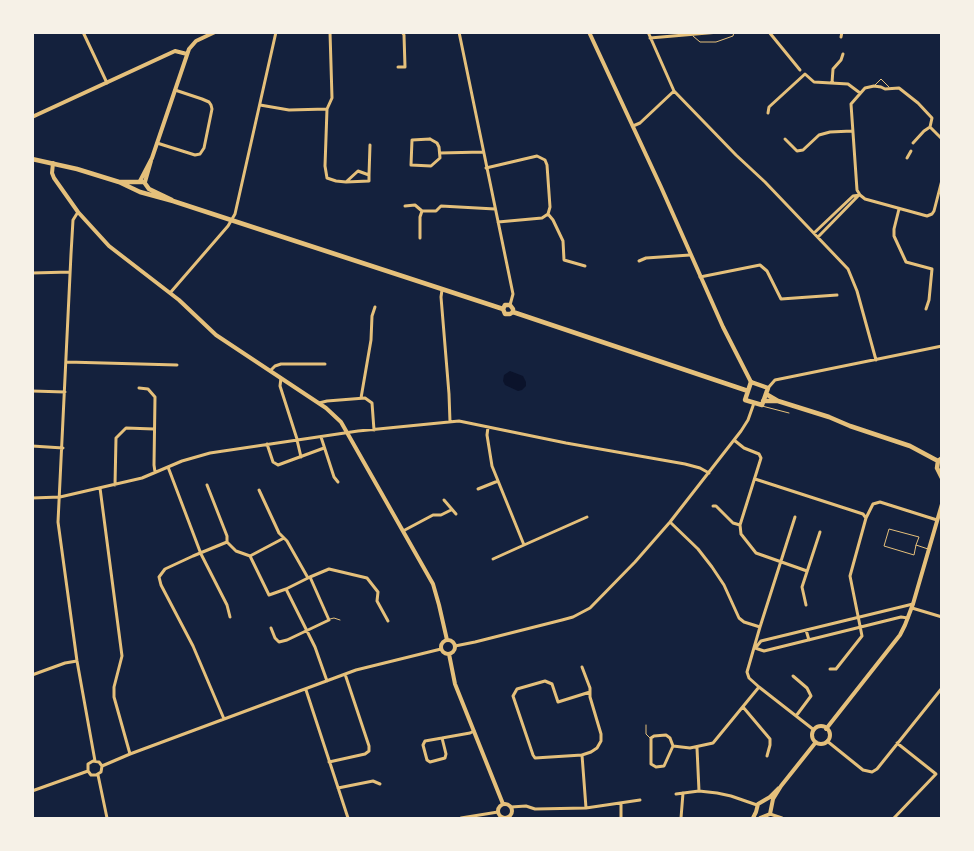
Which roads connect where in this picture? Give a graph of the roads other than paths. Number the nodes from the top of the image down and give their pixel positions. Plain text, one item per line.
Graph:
1 (83, 32) edge
2 (215, 32) edge
3 (276, 32) edge
4 (330, 32) edge
5 (357, 32) edge
6 (366, 32) edge
7 (402, 32) edge
8 (459, 32) edge
9 (589, 32) edge
10 (648, 32) edge
11 (719, 32) edge
12 (734, 32) edge
13 (769, 32) edge
14 (362, 33) edge
15 (692, 35) junction
16 (650, 38) junction
17 (187, 54) junction
18 (843, 54) dead end
19 (398, 67) dead end
20 (800, 70) dead end
21 (107, 82) junction
22 (832, 83) junction
23 (874, 86) junction
24 (890, 88) junction
25 (175, 90) junction
26 (674, 91) junction
27 (860, 93) junction
28 (260, 105) junction
29 (327, 109) junction
30 (768, 113) dead end
31 (32, 117) edge
32 (632, 126) junction
33 (930, 127) junction
34 (852, 131) junction
35 (785, 139) dead end
36 (942, 139) edge
37 (157, 143) junction
38 (913, 143) dead end
39 (370, 145) dead end
40 (911, 151) dead end
41 (483, 152) junction
42 (440, 153) junction
43 (907, 158) dead end
44 (32, 159) edge
45 (53, 163) junction
46 (486, 168) junction
47 (370, 175) junction
48 (942, 180) edge
49 (119, 182) junction
50 (346, 182) junction
51 (143, 183) junction
52 (136, 189) junction
53 (144, 192) junction
54 (860, 195) junction
55 (173, 201) junction
56 (405, 206) dead end
57 (495, 209) junction
58 (899, 210) junction
59 (422, 211) junction
60 (78, 212) junction
61 (548, 214) junction
62 (232, 220) junction
63 (498, 222) junction
64 (814, 233) junction
65 (818, 237) junction
66 (420, 238) dead end
67 (690, 255) junction
68 (639, 261) dead end
69 (585, 266) dead end
70 (70, 272) junction
71 (32, 273) edge
72 (700, 277) junction
73 (442, 290) junction
74 (857, 291) junction
75 (850, 292) dead end
76 (170, 293) junction
77 (837, 295) dead end
78 (510, 305) junction
79 (375, 307) dead end
80 (926, 308) dead end
81 (502, 309) junction
82 (512, 312) junction
83 (942, 346) edge
84 (876, 360) junction
85 (67, 362) junction
86 (325, 364) dead end
87 (177, 365) dead end
88 (270, 372) junction
89 (282, 378) junction
90 (751, 382) junction
91 (139, 388) dead end
92 (32, 391) edge
93 (748, 391) junction
94 (767, 391) junction
95 (66, 392) junction
96 (361, 398) junction
97 (778, 401) junction
98 (320, 403) junction
99 (754, 403) junction
100 (762, 403) junction
101 (789, 413) dead end
102 (450, 422) junction
103 (488, 426) junction
104 (154, 429) junction
105 (374, 430) junction
106 (348, 433) junction
107 (321, 437) junction
108 (297, 440) junction
109 (734, 440) junction
110 (267, 444) junction
111 (32, 446) edge
112 (63, 448) junction
113 (324, 448) junction
114 (301, 457) junction
115 (940, 460) edge
116 (168, 467) junction
117 (156, 472) junction
118 (709, 473) junction
119 (942, 478) edge
120 (755, 479) junction
121 (498, 481) junction
122 (338, 482) dead end
123 (115, 485) junction
124 (207, 485) dead end
125 (100, 488) junction
126 (478, 489) dead end
127 (259, 490) dead end
128 (60, 497) junction
129 (32, 498) edge
130 (444, 500) dead end
131 (942, 504) edge
132 (713, 506) dead end
133 (451, 510) junction
134 (456, 514) dead end
135 (587, 517) dead end
136 (795, 517) dead end
137 (866, 518) junction
138 (937, 520) junction
139 (670, 522) junction
140 (740, 525) junction
141 (403, 531) junction
142 (820, 532) dead end
143 (284, 538) junction
144 (227, 542) junction
145 (524, 544) junction
146 (916, 546) junction
147 (928, 549) junction
148 (201, 554) junction
149 (250, 556) junction
150 (493, 559) dead end
151 (781, 562) junction
152 (808, 571) junction
153 (309, 578) junction
154 (286, 589) junction
155 (806, 605) dead end
156 (913, 606) junction
157 (230, 617) dead end
158 (857, 617) junction
159 (942, 617) edge
160 (908, 618) junction
161 (329, 620) junction
162 (340, 620) dead end
163 (388, 621) dead end
164 (760, 627) junction
165 (860, 627) junction
166 (272, 628) dead end
167 (806, 630) junction
168 (306, 631) junction
169 (446, 640) junction
170 (809, 640) junction
171 (455, 646) junction
172 (755, 648) junction
173 (441, 649) junction
174 (449, 654) junction
175 (77, 661) junction
176 (582, 667) dead end
177 (830, 670) dead end
178 (33, 674) edge
179 (345, 674) junction
180 (793, 676) dead end
181 (327, 681) junction
182 (759, 687) junction
183 (942, 688) edge
184 (306, 690) junction
185 (590, 692) junction
186 (743, 707) junction
187 (796, 716) junction
188 (224, 719) junction
189 (646, 725) dead end
190 (826, 729) junction
191 (814, 730) junction
192 (474, 731) junction
193 (442, 738) junction
194 (650, 738) junction
195 (827, 741) junction
196 (816, 742) junction
197 (897, 743) junction
198 (673, 746) junction
199 (697, 748) junction
200 (130, 754) junction
201 (582, 755) junction
202 (767, 756) dead end
203 (95, 761) junction
204 (329, 762) junction
205 (102, 766) junction
206 (88, 770) junction
207 (98, 775) junction
208 (380, 784) dead end
209 (781, 786) junction
210 (338, 788) junction
211 (32, 791) edge
212 (699, 792) junction
213 (683, 793) junction
214 (676, 794) dead end
215 (640, 800) dead end
216 (764, 801) junction
217 (503, 804) junction
218 (621, 804) junction
219 (757, 805) junction
220 (771, 806) junction
221 (511, 807) junction
222 (586, 808) junction
223 (498, 812) junction
224 (756, 812) junction
225 (770, 814) junction
226 (513, 817) edge
227 (107, 818) edge
228 (348, 818) edge
229 (461, 818) edge
230 (621, 818) edge
231 (681, 818) edge
232 (753, 818) edge
233 (761, 818) edge
234 (782, 818) edge
235 (894, 818) edge

1 - 21 street
2 - 17 street
3 - 28 street
4 - 29 street
5 - 14 street
6 - 14 street
7 - 19 street
8 - 41 street
9 - 32 street
10 - 16 street
11 - 15 street
12 - 15 lane
13 - 20 street
15 - 16 street
16 - 26 street
17 - 21 street
17 - 25 street
18 - 22 street
21 - 31 street
22 - 27 street
22 - 30 street
23 - 24 street
23 - 24 lane
23 - 27 street
24 - 33 street
25 - 37 street
25 - 37 street
26 - 32 street
26 - 64 street
27 - 34 street
28 - 29 street
28 - 62 street
29 - 50 street
32 - 67 street
33 - 36 street
33 - 38 street
34 - 35 street
34 - 54 street
37 - 51 street
39 - 47 street
40 - 43 street
41 - 42 street
41 - 46 street
42 - 42 street
44 - 45 main road
45 - 49 main road
45 - 60 street
46 - 57 street
46 - 61 street
47 - 50 street
47 - 50 street
48 - 58 street
49 - 51 main road
49 - 52 main road
51 - 52 main road
51 - 53 main road
51 - 55 main road
52 - 53 main road
53 - 55 main road
54 - 58 street
54 - 64 street
54 - 65 street
55 - 62 main road
56 - 59 street
57 - 59 street
57 - 63 street
58 - 80 street
59 - 66 street
60 - 70 street
60 - 76 street
61 - 63 street
61 - 69 street
62 - 73 main road
62 - 76 street
63 - 78 street
64 - 65 street
65 - 74 street
67 - 68 street
67 - 72 street
70 - 71 street
70 - 85 street
72 - 77 street
72 - 90 street
73 - 81 main road
73 - 102 street
74 - 75 street
74 - 84 street
76 - 88 street
78 - 81 main road
78 - 82 main road
79 - 96 street
81 - 82 main road
82 - 93 main road
83 - 84 street
84 - 94 street
85 - 87 street
85 - 95 street
86 - 88 street
88 - 89 street
89 - 98 street
89 - 108 street
90 - 93 main road
90 - 94 main road
91 - 104 street
92 - 95 street
93 - 99 main road
94 - 97 main road
94 - 100 main road
95 - 112 street
96 - 98 street
96 - 105 street
97 - 100 main road
97 - 115 main road
98 - 106 street
99 - 100 main road
99 - 109 street
100 - 101 lane
102 - 103 street
102 - 105 street
103 - 118 street
103 - 121 street
104 - 117 street
104 - 123 street
105 - 106 street
106 - 107 street
106 - 141 street
107 - 108 street
107 - 113 street
108 - 110 street
108 - 114 street
109 - 118 street
109 - 120 street
110 - 114 street
110 - 116 street
111 - 112 street
112 - 128 street
113 - 114 street
113 - 122 street
115 - 119 main road
116 - 117 street
116 - 148 street
117 - 123 street
118 - 139 street
120 - 137 street
120 - 140 street
121 - 126 street
121 - 145 street
123 - 125 street
124 - 144 street
125 - 128 street
125 - 200 street
127 - 143 street
128 - 129 street
128 - 175 street
130 - 133 street
131 - 138 street
132 - 140 street
133 - 134 street
133 - 141 street
135 - 145 street
136 - 151 street
137 - 138 street
137 - 158 street
138 - 147 street
139 - 164 street
139 - 171 street
140 - 151 street
141 - 169 street
142 - 152 street
143 - 149 street
143 - 153 street
144 - 148 street
144 - 149 street
145 - 150 street
146 - 146 lane
146 - 147 lane
147 - 156 street
148 - 157 street
148 - 188 street
149 - 154 street
151 - 152 street
151 - 164 street
152 - 155 street
153 - 154 street
153 - 161 street
153 - 163 street
154 - 168 street
156 - 158 street
156 - 159 street
156 - 160 street
158 - 165 street
158 - 167 street
160 - 165 street
160 - 190 street
161 - 162 lane
161 - 168 street
164 - 172 street
165 - 170 street
165 - 177 street
166 - 168 street
167 - 170 street
167 - 172 street
168 - 181 street
169 - 171 street
169 - 173 street
170 - 172 street
171 - 174 street
172 - 182 street
173 - 174 street
173 - 179 street
174 - 192 street
175 - 178 street
175 - 203 street
176 - 185 street
179 - 181 street
179 - 204 street
180 - 187 street
181 - 184 street
182 - 186 street
182 - 187 street
183 - 197 street
184 - 188 street
184 - 204 street
185 - 201 street
185 - 201 street
186 - 199 street
186 - 202 street
187 - 191 street
188 - 200 street
189 - 194 lane
190 - 191 street
190 - 195 street
191 - 196 street
192 - 193 street
192 - 217 street
193 - 193 street
194 - 198 street
194 - 198 street
195 - 196 street
195 - 197 street
196 - 209 street
197 - 235 street
198 - 199 street
199 - 212 street
200 - 205 street
201 - 222 street
203 - 205 street
203 - 206 street
204 - 210 street
205 - 207 street
206 - 207 street
206 - 211 street
207 - 227 street
208 - 210 street
209 - 216 street
209 - 220 street
210 - 228 street
212 - 213 street
212 - 219 street
213 - 214 street
213 - 231 street
215 - 218 street
216 - 219 street
216 - 220 street
217 - 221 street
217 - 223 street
218 - 222 street
218 - 230 street
219 - 224 street
220 - 225 street
221 - 222 street
221 - 226 street
223 - 226 street
223 - 229 street
224 - 232 street
224 - 233 street
225 - 233 street
225 - 234 street

